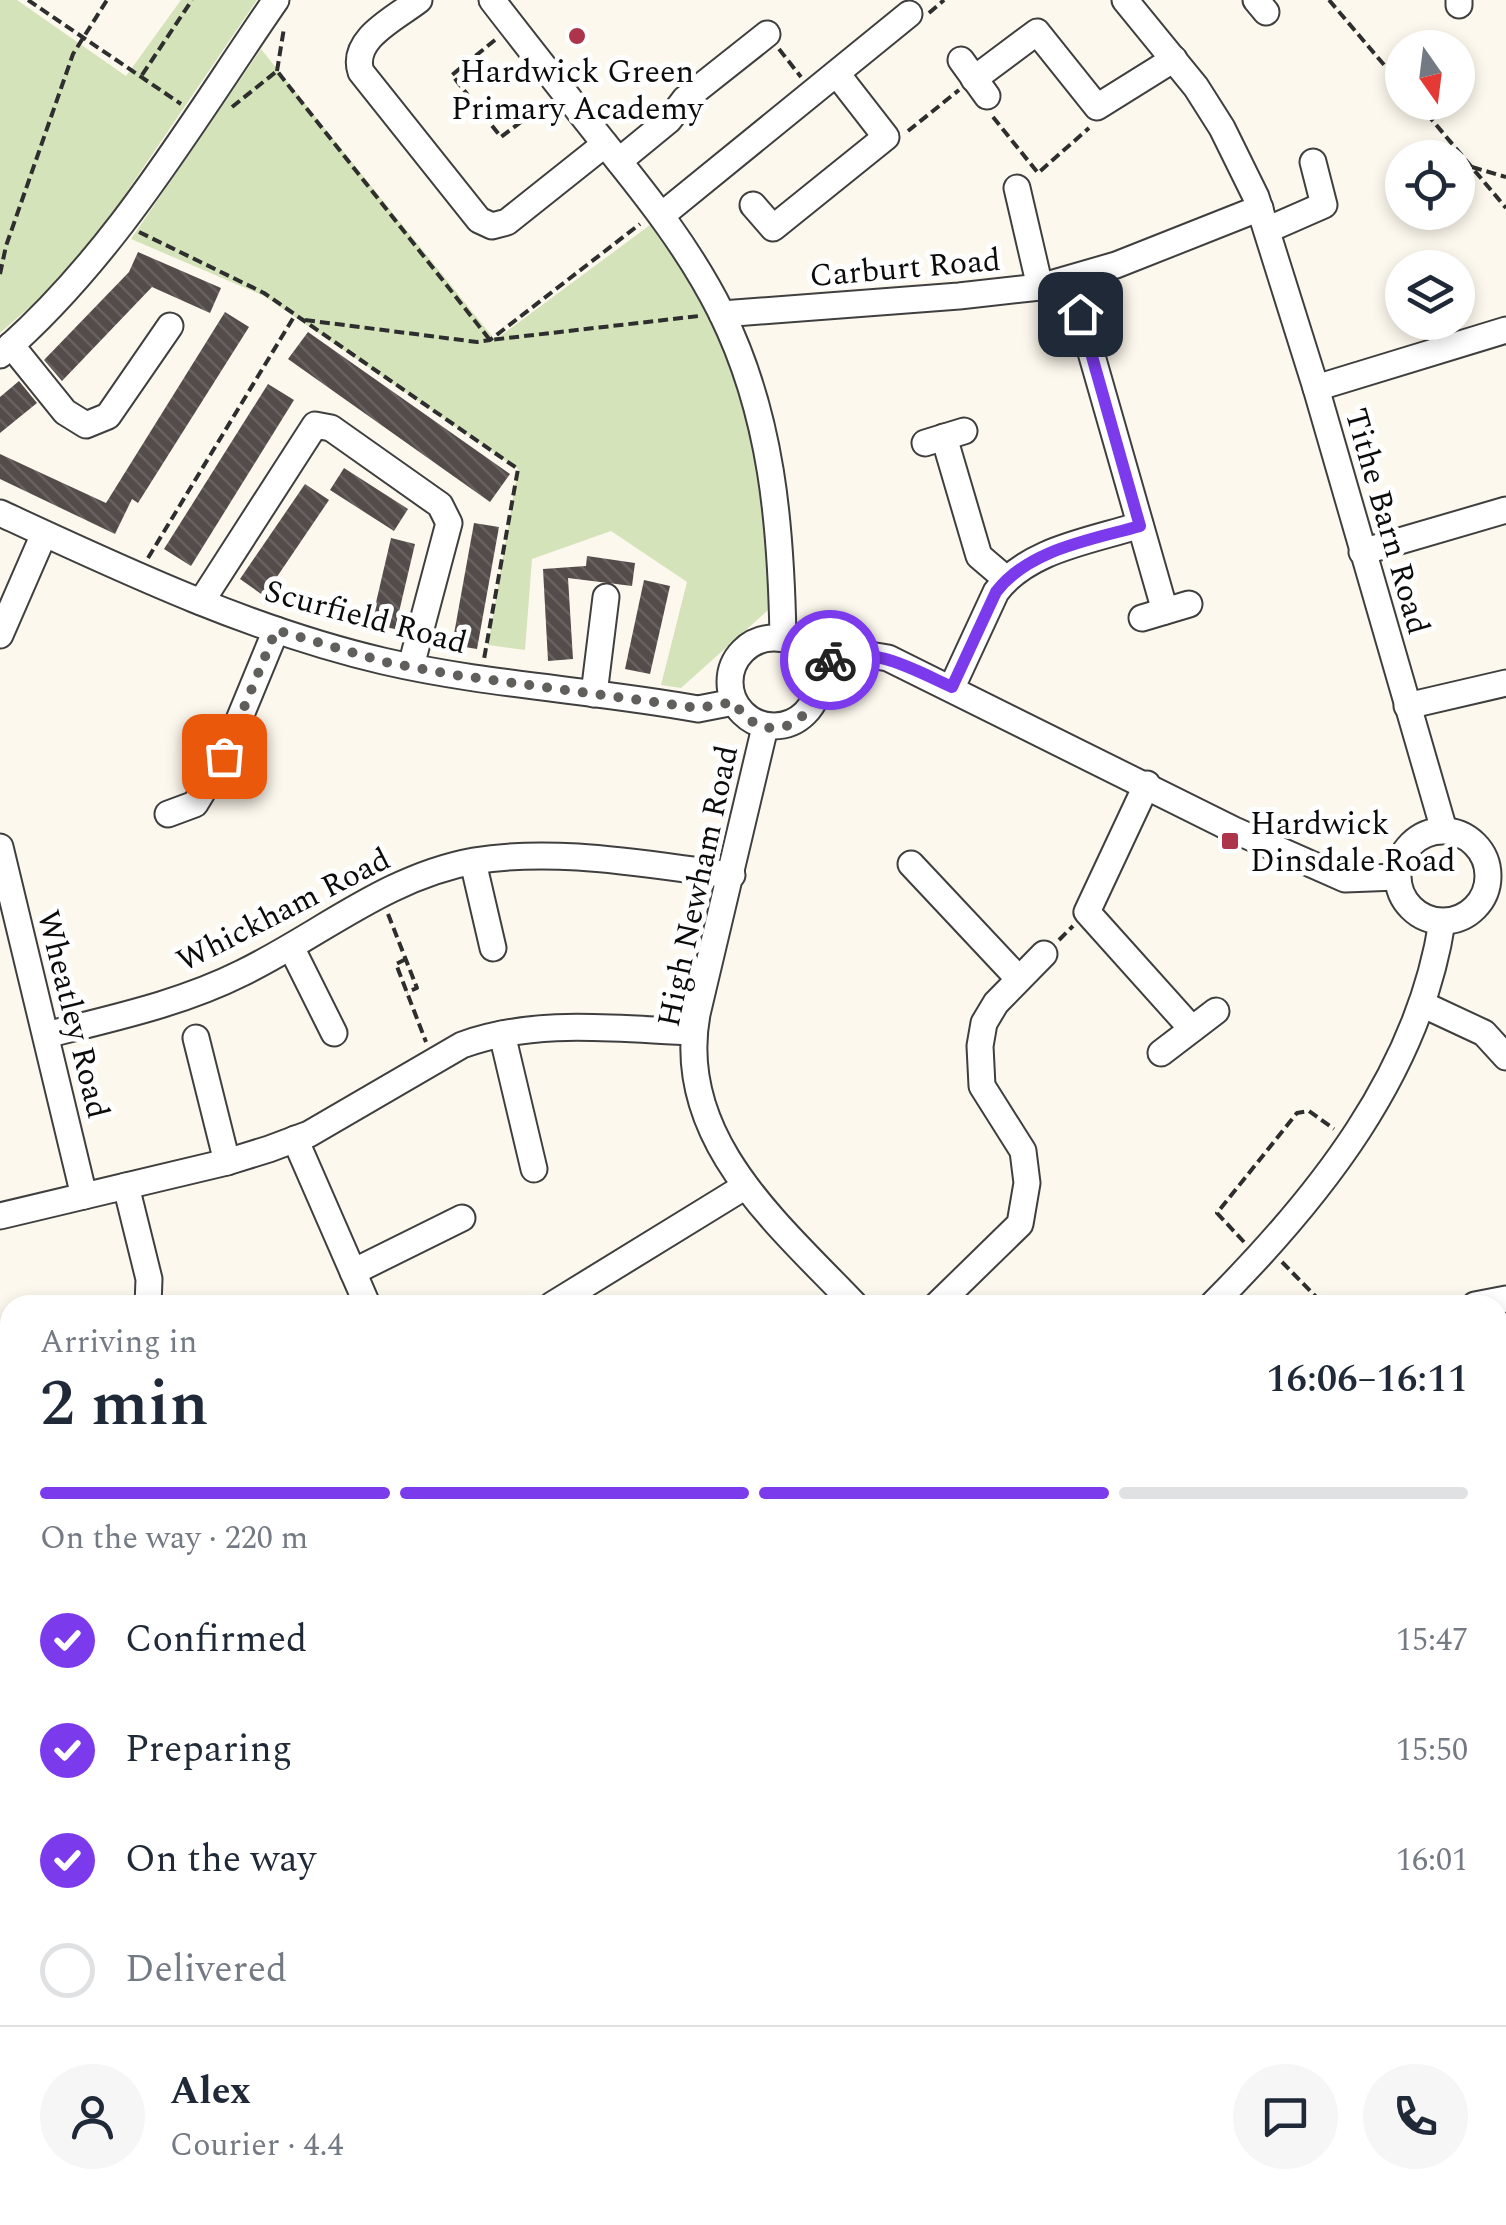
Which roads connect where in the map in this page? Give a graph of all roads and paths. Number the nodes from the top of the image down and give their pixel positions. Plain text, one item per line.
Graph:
1 (28, 0) edge
2 (107, 0) edge
3 (192, 0) edge
4 (419, 0) edge
5 (492, 0) edge
6 (944, 0) edge
7 (1125, 0) edge
8 (1330, 0) edge
9 (282, 6) edge
10 (915, 17) joint
11 (502, 35) dead end
12 (82, 37) junction
13 (771, 39) joint
14 (1174, 60) junction
15 (1385, 66) edge
16 (277, 71) junction
17 (837, 74) junction
18 (140, 76) junction
19 (974, 78) junction
20 (807, 85) dead end
21 (550, 100) dead end
22 (184, 106) dead end
23 (1097, 107) junction
24 (222, 114) dead end
25 (1431, 120) edge
26 (886, 136) junction
27 (1448, 140) edge
28 (612, 153) junction
29 (1313, 162) dead end
30 (1475, 168) edge
31 (1475, 172) edge
32 (1506, 177) edge
33 (1018, 187) dead end
34 (753, 204) dead end
35 (1506, 208) edge
36 (660, 213) junction
37 (1264, 219) junction
38 (122, 224) junction
39 (0, 274) edge
40 (1070, 279) junction
41 (1040, 287) junction
42 (295, 314) junction
43 (722, 314) junction
44 (300, 319) junction
45 (170, 325) dead end
46 (1506, 330) edge
47 (490, 340) junction
48 (6, 350) edge
49 (1316, 388) junction
50 (944, 437) dead end
51 (1506, 510) edge
52 (0, 513) edge
53 (1140, 526) junction
54 (44, 534) junction
55 (1362, 552) junction
56 (138, 574) junction
57 (1006, 579) junction
58 (605, 598) dead end
59 (201, 602) junction
60 (1166, 611) dead end
61 (276, 630) junction
62 (0, 635) edge
63 (783, 638) junction
64 (816, 664) junction
65 (411, 666) junction
66 (481, 678) junction
67 (1506, 683) edge
68 (952, 687) junction
69 (594, 694) junction
70 (734, 702) junction
71 (1407, 706) junction
72 (765, 727) junction
73 (1147, 784) junction
74 (167, 812) dead end
75 (1444, 830) junction
76 (0, 847) edge
77 (473, 862) junction
78 (911, 864) dead end
79 (1497, 871) edge
80 (732, 875) junction
81 (1397, 877) junction
82 (379, 893) junction
83 (8, 912) edge
84 (1087, 912) junction
85 (1442, 922) junction
86 (291, 947) junction
87 (493, 948) dead end
88 (1044, 954) joint
89 (406, 960) junction
90 (1018, 978) junction
91 (407, 992) junction
92 (1424, 1005) junction
93 (1216, 1011) dead end
94 (1192, 1029) junction
95 (694, 1032) junction
96 (334, 1033) dead end
97 (502, 1034) junction
98 (46, 1035) junction
99 (196, 1038) dead end
100 (1161, 1053) dead end
101 (1506, 1058) edge
102 (434, 1062) junction
103 (294, 1139) junction
104 (1350, 1141) junction
105 (226, 1162) junction
106 (534, 1170) dead end
107 (126, 1186) junction
108 (744, 1187) junction
109 (84, 1196) junction
110 (0, 1216) edge
111 (462, 1218) dead end
112 (1264, 1253) junction
113 (353, 1272) junction
114 (148, 1295) edge
115 (363, 1295) edge
116 (591, 1295) edge
117 (846, 1295) edge
118 (947, 1295) edge
119 (1222, 1295) edge
120 (1312, 1295) edge

1 - 12 path
2 - 12 path
3 - 18 path
4 - 28 street
5 - 28 street
6 - 10 path
7 - 14 street, Tithe Barn Road
8 - 15 path
9 - 16 path
9 - 38 street
10 - 17 street
11 - 21 path
12 - 18 path
12 - 39 path
13 - 20 path
13 - 28 street
14 - 23 street
14 - 37 street, Tithe Barn Road
16 - 24 path
16 - 47 path
17 - 26 street
17 - 36 street
18 - 22 path
19 - 23 street
19 - 23 path
19 - 26 path
25 - 27 path
26 - 34 street
28 - 36 street
29 - 37 street
30 - 32 path
31 - 35 path
33 - 41 street
36 - 43 street
36 - 47 path
37 - 40 street, Carburt Road
37 - 49 street, Tithe Barn Road
38 - 42 path
38 - 48 street
40 - 41 street, Carburt Road
40 - 53 street
41 - 43 street, Carburt Road
42 - 44 path
42 - 56 path
43 - 47 path
43 - 63 street
44 - 47 path
44 - 66 path
45 - 48 street
46 - 49 street
49 - 55 street, Tithe Barn Road
50 - 57 street
51 - 55 street
52 - 54 street, Scurfield Road
53 - 57 street
53 - 60 street
54 - 56 street, Scurfield Road
54 - 62 street
55 - 71 street, Tithe Barn Road
56 - 59 street, Scurfield Road
57 - 68 street
58 - 69 street
59 - 61 street, Scurfield Road
59 - 65 street
61 - 65 street, Scurfield Road
61 - 74 street
63 - 64 street
63 - 70 street
64 - 68 street
64 - 72 street
65 - 66 street, Scurfield Road
66 - 69 street, Scurfield Road
67 - 71 street
68 - 73 street
69 - 70 street, Scurfield Road
70 - 72 street
71 - 75 street, Tithe Barn Road
72 - 80 street, High Newham Road
73 - 81 street
73 - 84 street
75 - 79 street
75 - 81 street
76 - 83 street, Wheatley Road
77 - 80 street, Whickham Road
77 - 82 street, Whickham Road
77 - 87 street
78 - 90 street
79 - 85 street
80 - 95 street, High Newham Road
81 - 85 street
82 - 86 street, Whickham Road
82 - 89 path
83 - 98 street, Wheatley Road
84 - 88 path
84 - 94 street
85 - 92 street
86 - 96 street
86 - 98 street, Whickham Road
88 - 90 street
89 - 91 path
89 - 91 path
90 - 118 street
91 - 102 path
92 - 101 street
92 - 104 street
93 - 94 street
94 - 100 street
95 - 97 street
95 - 108 street, High Newham Road
97 - 102 street
97 - 106 street
98 - 109 street, Wheatley Road
99 - 105 street
102 - 103 street
103 - 105 street
103 - 113 street
104 - 112 street
104 - 112 path
105 - 107 street
107 - 109 street
107 - 114 street
108 - 116 street
108 - 117 street, High Newham Road
109 - 110 street
111 - 113 street
112 - 119 street
112 - 120 path
113 - 115 street

